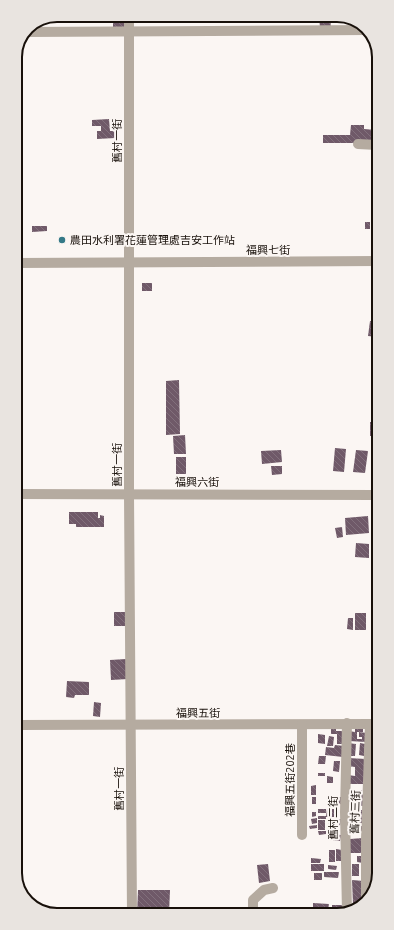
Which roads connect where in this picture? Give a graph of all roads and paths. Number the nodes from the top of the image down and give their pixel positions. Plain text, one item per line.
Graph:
1 (129, 22) edge
2 (359, 30) edge
3 (129, 31) junction
4 (33, 32) edge
5 (358, 144) dead end
6 (372, 145) edge
7 (129, 262) junction
8 (372, 262) edge
9 (22, 263) edge
10 (22, 494) edge
11 (129, 494) junction
12 (372, 495) edge
13 (347, 723) junction
14 (372, 724) edge
15 (22, 725) edge
16 (131, 725) junction
17 (302, 725) junction
18 (372, 753) edge
19 (302, 835) dead end
20 (272, 888) dead end
21 (366, 892) edge
22 (347, 906) edge
23 (132, 908) edge
24 (253, 908) edge

1 - 3 street, 舊村一街
2 - 3 street
3 - 4 street
3 - 7 street, 舊村一街
5 - 6 street
7 - 8 street, 福興七街
7 - 9 street, 福興七街
7 - 11 street, 舊村一街
10 - 11 street, 福興六街
11 - 12 street, 福興六街
11 - 16 street, 舊村一街
13 - 14 street, 福興五街
13 - 17 street, 福興五街
13 - 22 street, 舊村二街
15 - 16 street, 福興五街
16 - 17 street, 福興五街
16 - 23 street, 舊村一街
17 - 19 street, 福興五街202巷
18 - 21 street, 舊村三街
20 - 24 street

